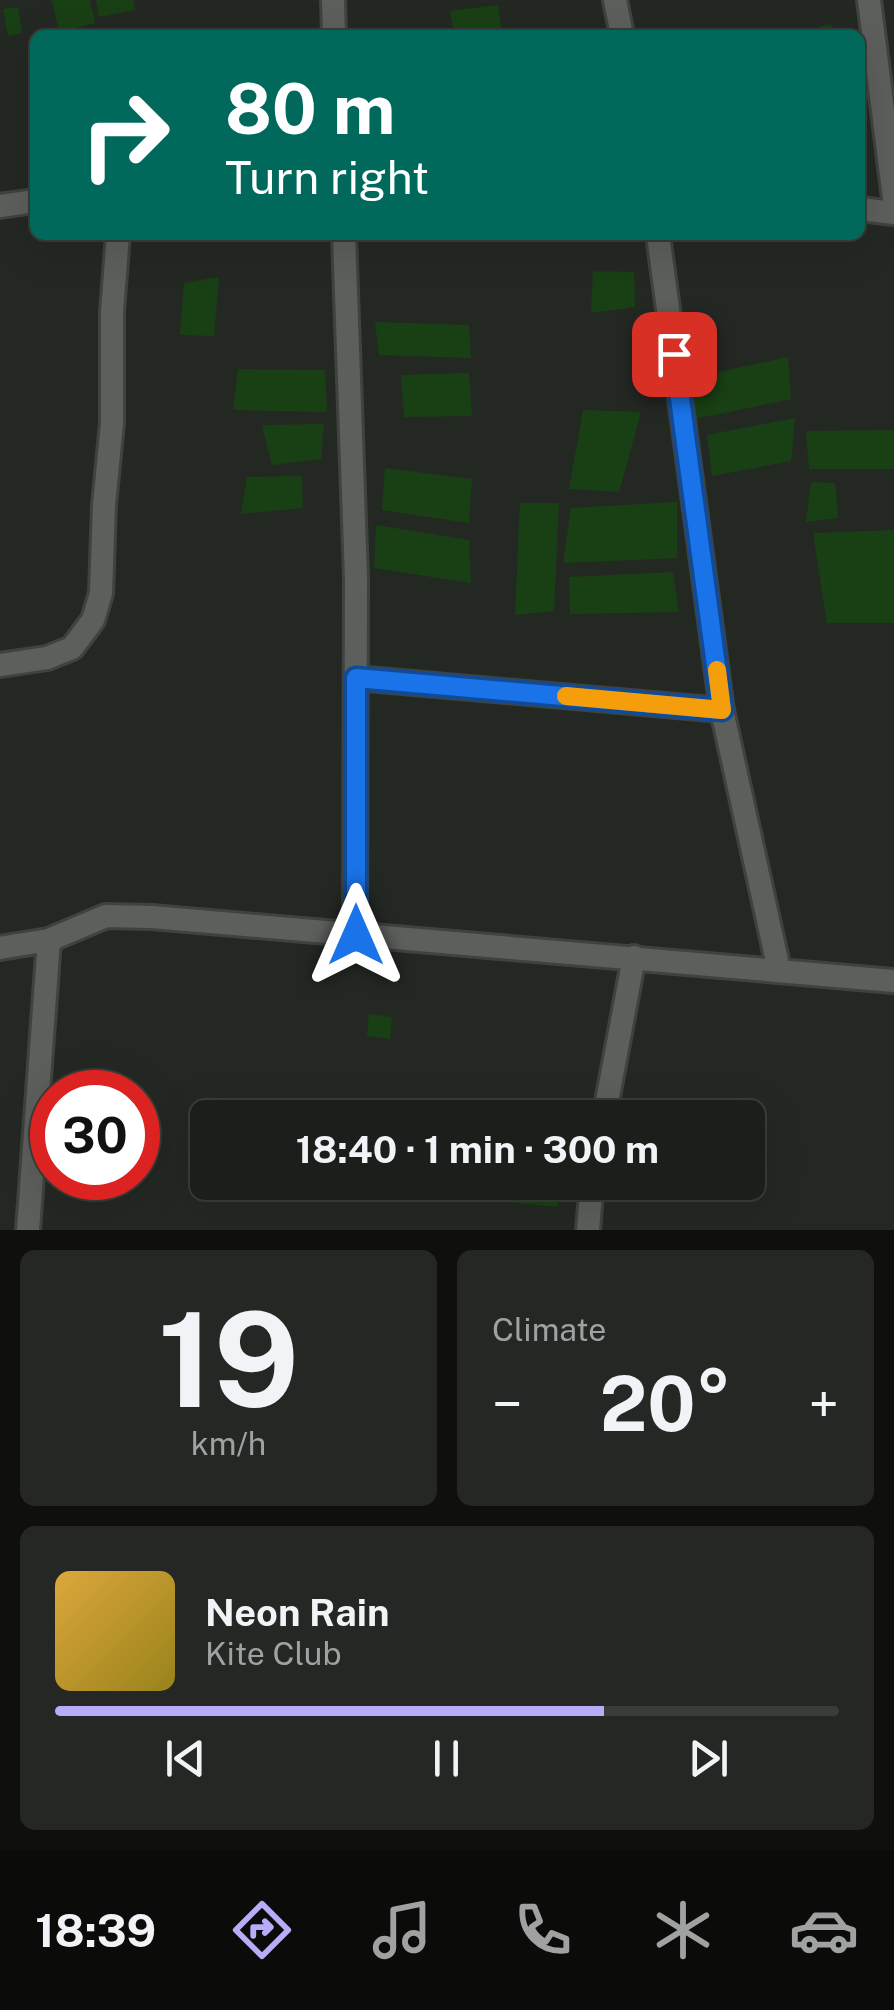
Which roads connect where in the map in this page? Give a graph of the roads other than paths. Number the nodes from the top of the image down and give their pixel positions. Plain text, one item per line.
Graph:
1 (332, 0) edge
2 (614, 0) edge
3 (869, 0) edge
4 (334, 30) edge
5 (621, 30) edge
6 (894, 199) edge
7 (30, 202) edge
8 (0, 206) edge
9 (865, 209) edge
10 (894, 213) edge
11 (118, 240) edge
12 (344, 240) edge
13 (659, 240) edge
14 (0, 664) edge
15 (356, 678) junction
16 (722, 710) junction
17 (356, 935) junction
18 (49, 940) junction
19 (0, 948) edge
20 (634, 957) junction
21 (779, 970) junction
22 (894, 981) edge
23 (607, 1100) edge
24 (590, 1200) edge
25 (28, 1230) edge
26 (588, 1230) edge

1 - 4 street
2 - 5 street
3 - 6 street
7 - 8 street
9 - 10 street
11 - 14 street
12 - 15 street
13 - 16 street
15 - 16 street
15 - 17 street
16 - 21 street
17 - 18 street
17 - 20 street
18 - 19 street
18 - 25 street
20 - 21 street
20 - 23 street
21 - 22 street
24 - 26 street

